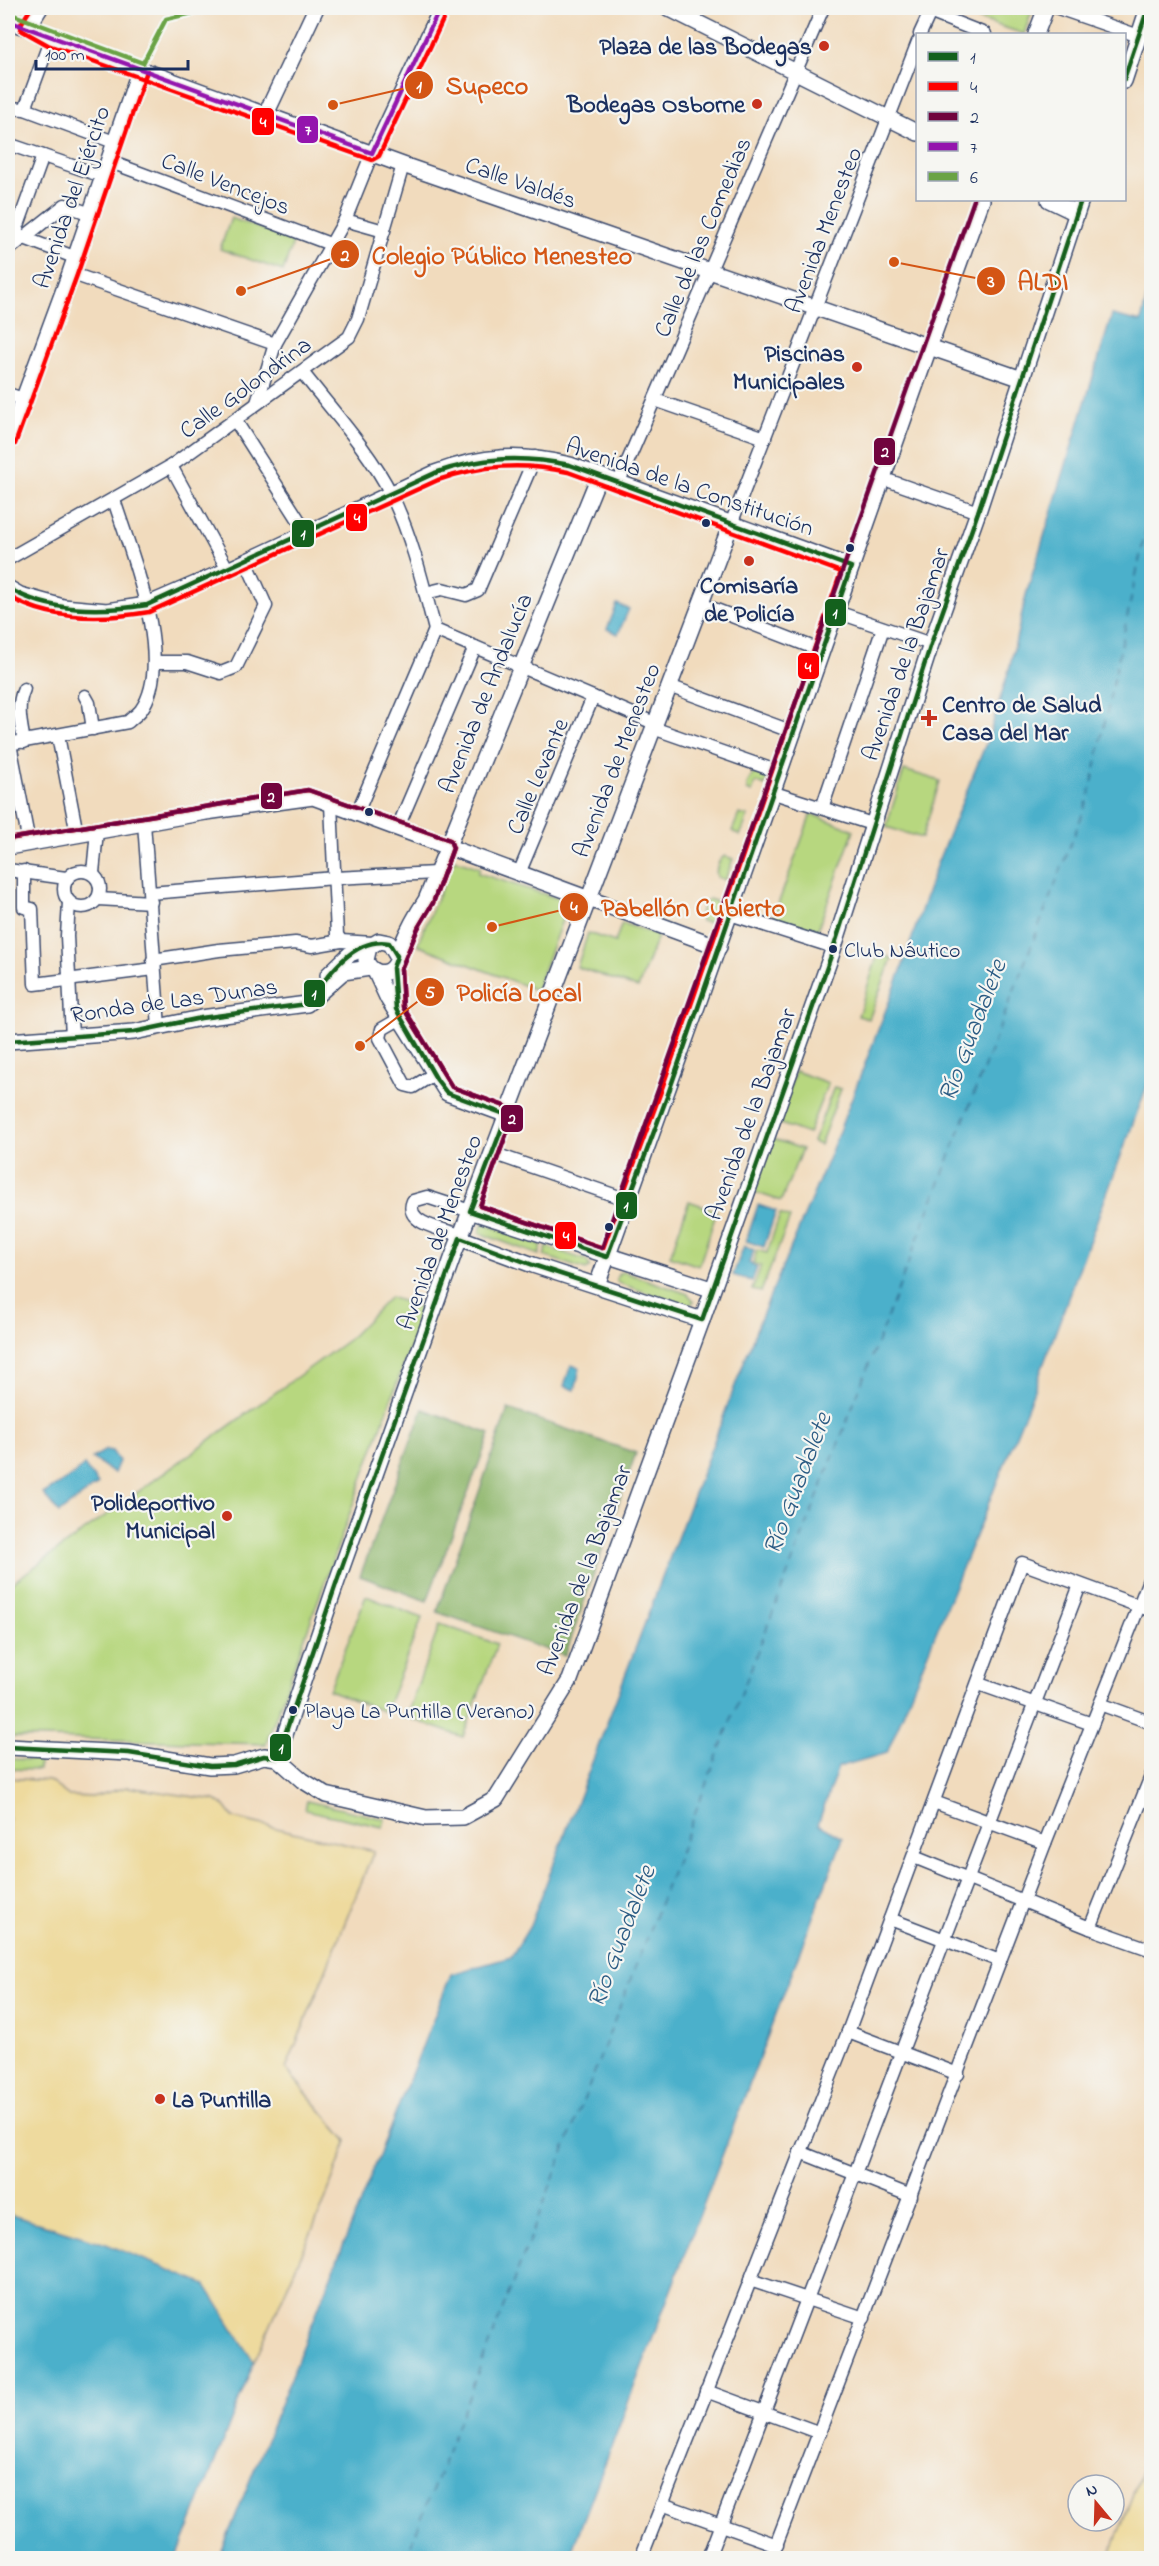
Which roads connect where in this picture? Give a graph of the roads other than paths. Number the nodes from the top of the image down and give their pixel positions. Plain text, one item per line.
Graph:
1 (40, 8) edge
2 (316, 8) edge
3 (440, 8) edge
4 (669, 8) edge
5 (823, 8) edge
6 (1046, 8) edge
7 (1058, 8) edge
8 (1148, 8) edge
9 (927, 9) edge
10 (8, 21) edge
11 (28, 27) junction
12 (920, 33) edge
13 (983, 33) edge
14 (1036, 33) edge
15 (1139, 36) junction
16 (51, 38) junction
17 (916, 47) edge
18 (140, 69) junction
19 (796, 72) junction
20 (1126, 78) edge
21 (25, 109) junction
22 (8, 110) edge
23 (266, 114) junction
24 (888, 118) junction
25 (916, 132) edge
26 (114, 142) junction
27 (8, 144) edge
28 (372, 153) junction
29 (43, 156) junction
30 (108, 161) junction
31 (404, 165) junction
32 (102, 176) junction
33 (982, 201) edge
34 (1054, 201) edge
35 (1078, 206) edge
36 (91, 213) junction
37 (345, 220) junction
38 (384, 231) junction
39 (16, 232) edge
40 (330, 244) junction
41 (8, 250) edge
42 (75, 257) junction
43 (709, 271) junction
44 (70, 273) junction
45 (816, 309) junction
46 (275, 344) junction
47 (928, 346) junction
48 (302, 372) junction
49 (1022, 379) junction
50 (8, 394) edge
51 (23, 399) junction
52 (655, 400) junction
53 (257, 403) junction
54 (234, 420) junction
55 (765, 438) junction
56 (8, 441) edge
57 (535, 457) junction
58 (171, 466) junction
59 (599, 476) junction
60 (884, 479) junction
61 (618, 484) junction
62 (391, 493) junction
63 (114, 500) junction
64 (978, 512) junction
65 (731, 524) junction
66 (306, 532) junction
67 (8, 559) edge
68 (246, 561) junction
69 (851, 567) junction
70 (228, 570) junction
71 (8, 572) edge
72 (8, 586) edge
73 (425, 593) junction
74 (700, 604) junction
75 (147, 605) junction
76 (837, 612) junction
77 (884, 628) junction
78 (435, 630) junction
79 (931, 644) junction
80 (475, 647) junction
81 (822, 651) junction
82 (155, 662) junction
83 (520, 665) junction
84 (669, 686) junction
85 (24, 689) dead end
86 (85, 696) dead end
87 (593, 696) junction
88 (654, 726) junction
89 (93, 729) junction
90 (793, 732) junction
91 (58, 736) junction
92 (24, 742) junction
93 (9, 744) edge
94 (779, 772) junction
95 (771, 792) junction
96 (331, 804) junction
97 (822, 808) junction
98 (357, 813) junction
99 (144, 823) junction
100 (872, 824) junction
101 (398, 827) junction
102 (97, 831) junction
103 (77, 834) junction
104 (29, 843) junction
105 (446, 846) junction
106 (8, 847) edge
107 (8, 870) edge
108 (24, 871) junction
109 (520, 871) junction
110 (93, 873) junction
111 (436, 873) junction
112 (66, 878) junction
113 (335, 878) junction
114 (588, 897) junction
115 (151, 898) junction
116 (98, 899) junction
117 (69, 902) junction
118 (730, 914) junction
119 (341, 940) junction
120 (371, 945) junction
121 (719, 947) junction
122 (834, 947) junction
123 (393, 956) junction
124 (154, 965) junction
125 (372, 970) junction
126 (69, 981) junction
127 (307, 1004) junction
128 (398, 1014) junction
129 (159, 1027) junction
130 (72, 1037) junction
131 (8, 1041) edge
132 (434, 1074) junction
133 (507, 1115) junction
134 (492, 1153) junction
135 (628, 1200) junction
136 (470, 1211) junction
137 (461, 1237) junction
138 (607, 1257) junction
139 (597, 1285) junction
140 (711, 1289) junction
141 (702, 1320) junction
142 (1152, 1572) edge
143 (1080, 1584) junction
144 (1139, 1606) junction
145 (1152, 1611) edge
146 (979, 1684) junction
147 (1034, 1704) junction
148 (1100, 1704) junction
149 (1152, 1723) edge
150 (1092, 1724) junction
151 (8, 1747) edge
152 (278, 1758) junction
153 (1152, 1774) edge
154 (934, 1802) junction
155 (989, 1822) junction
156 (1045, 1843) junction
157 (914, 1857) junction
158 (967, 1879) junction
159 (1023, 1901) junction
160 (890, 1919) junction
161 (1090, 1928) junction
162 (944, 1941) junction
163 (1151, 1946) edge
164 (1000, 1961) junction
165 (848, 2032) junction
166 (901, 2053) junction
167 (958, 2074) junction
168 (800, 2152) junction
169 (855, 2174) junction
170 (911, 2196) junction
171 (750, 2280) junction
172 (807, 2299) junction
173 (864, 2318) junction
174 (706, 2391) junction
175 (764, 2412) junction
176 (820, 2433) junction
177 (662, 2504) junction
178 (720, 2525) junction
179 (777, 2545) junction
180 (641, 2559) edge
181 (708, 2559) edge
182 (771, 2559) edge

1 - 11 street
2 - 23 street
3 - 28 street
4 - 19 street
5 - 19 street, Calle de las Comedias
6 - 14 street
7 - 15 street
8 - 15 street
9 - 12 street
9 - 13 street
10 - 11 street, Calle Valdés
11 - 16 street, Calle Valdés
15 - 20 street
16 - 18 street, Calle Valdés
16 - 21 street
17 - 24 street, Avenida Menesteo
18 - 23 street, Calle Valdés
18 - 26 street, Avenida del Ejército
19 - 24 street
19 - 43 street, Calle de las Comedias
21 - 22 street
21 - 26 street
23 - 28 street, Calle Valdés
24 - 25 street
24 - 45 street, Avenida Menesteo
26 - 30 street, Avenida del Ejército
27 - 29 street
28 - 31 street, Calle Valdés
28 - 37 street
29 - 32 street
29 - 39 street
30 - 32 street, Avenida del Ejército
30 - 40 street, Calle Vencejos
31 - 38 street, Calle Golondrina
31 - 43 street, Calle Valdés
32 - 36 street, Avenida del Ejército
33 - 47 street
34 - 35 street
35 - 49 street, Avenida de la Bajamar
36 - 39 street
36 - 42 street, Avenida del Ejército
37 - 38 street
37 - 40 street
38 - 48 street, Calle Golondrina
39 - 41 street
39 - 42 street
40 - 46 street
42 - 44 street, Avenida del Ejército
43 - 45 street, Calle Valdés
43 - 52 street, Calle de las Comedias
44 - 46 street
44 - 51 street, Avenida del Ejército
45 - 47 street, Calle Valdés
45 - 55 street, Avenida Menesteo
46 - 53 street
47 - 49 street, Calle Valdés
47 - 60 street
48 - 53 street, Calle Golondrina
48 - 62 street
49 - 64 street, Avenida de la Bajamar
50 - 51 street
51 - 56 street, Avenida del Ejército
52 - 55 street
52 - 61 street, Calle de las Comedias
53 - 54 street, Calle Golondrina
54 - 58 street, Calle Golondrina
54 - 66 street
55 - 65 street, Avenida Menesteo
57 - 59 street, Avenida de la Constitución
57 - 62 street, Avenida de la Constitución
57 - 73 street
58 - 63 street, Calle Golondrina
58 - 70 street
59 - 61 street, Avenida de la Constitución
59 - 83 street, Avenida de Andalucía
60 - 64 street
60 - 69 street
61 - 65 street, Avenida de la Constitución
62 - 66 street, Avenida de la Constitución
62 - 73 street
63 - 67 street, Calle Golondrina
63 - 75 street
64 - 79 street, Avenida de la Bajamar
65 - 69 street, Avenida de la Constitución
65 - 74 street, Avenida de Menesteo
66 - 68 street, Avenida de la Constitución
68 - 70 street, Avenida de la Constitución
68 - 82 street
69 - 76 street
70 - 75 street, Avenida de la Constitución
71 - 72 street
72 - 75 street, Avenida de la Constitución
73 - 78 street
74 - 81 street
74 - 84 street, Avenida de Menesteo
75 - 82 street
76 - 77 street
76 - 81 street
77 - 79 street
77 - 97 street
78 - 80 street
78 - 98 street
79 - 100 street, Avenida de la Bajamar
80 - 83 street
80 - 101 street
81 - 90 street
82 - 89 street
83 - 87 street
83 - 105 street, Avenida de Andalucía
84 - 88 street, Avenida de Menesteo
84 - 90 street
85 - 92 street
86 - 89 street
87 - 88 street
87 - 109 street, Calle Levante
88 - 94 street
88 - 114 street, Avenida de Menesteo
89 - 91 street
90 - 94 street
91 - 92 street
91 - 103 street
92 - 93 street
93 - 104 street
94 - 95 street
95 - 97 street
95 - 118 street
96 - 98 street
96 - 99 street
96 - 113 street
97 - 100 street
98 - 101 street
99 - 102 street
99 - 115 street
100 - 122 street, Avenida de la Bajamar
101 - 105 street
102 - 103 street
102 - 110 street
103 - 104 street
104 - 106 street
105 - 109 street
105 - 111 street, Avenida de Andalucía
107 - 108 street
108 - 112 street
108 - 126 street
109 - 114 street
110 - 112 street
110 - 116 street
111 - 113 street
111 - 123 street, Avenida de Andalucía
112 - 117 street
113 - 115 street
113 - 119 street
114 - 121 street
114 - 133 street, Avenida de Menesteo
115 - 116 street
115 - 124 street
116 - 117 street
117 - 126 street
118 - 121 street
118 - 122 street
119 - 120 street
119 - 124 street
120 - 123 street
120 - 125 street
120 - 127 street
121 - 135 street
122 - 140 street, Avenida de la Bajamar
123 - 125 street, Ronda de Las Dunas
123 - 128 street
124 - 126 street
124 - 129 street
125 - 127 street, Ronda de Las Dunas
125 - 128 street
126 - 130 street
127 - 129 street, Ronda de Las Dunas
128 - 132 street
128 - 132 street
129 - 130 street, Ronda de Las Dunas
130 - 131 street, Ronda de Las Dunas
132 - 133 street
133 - 134 street, Avenida de Menesteo
134 - 135 street
134 - 136 street, Avenida de Menesteo
135 - 138 street
136 - 137 street, Avenida de Menesteo
136 - 137 street
136 - 138 street
137 - 139 street
137 - 152 street, Avenida de Menesteo
138 - 139 street
138 - 140 street
139 - 141 street
140 - 141 street, Avenida de la Bajamar
141 - 152 street, Avenida de la Bajamar
142 - 144 street
143 - 144 street
143 - 146 street
143 - 147 street
144 - 145 street
144 - 148 street
146 - 147 street
146 - 154 street
147 - 150 street
147 - 155 street
148 - 149 street
148 - 150 street
150 - 156 street
151 - 152 street
153 - 161 street
154 - 155 street
154 - 157 street
155 - 156 street
155 - 158 street
156 - 159 street
157 - 158 street
157 - 160 street
158 - 159 street
158 - 162 street
159 - 161 street
159 - 164 street
160 - 162 street
160 - 165 street
161 - 163 street
162 - 164 street
162 - 166 street
164 - 167 street
165 - 166 street
165 - 168 street
166 - 167 street
166 - 169 street
167 - 170 street
168 - 169 street
168 - 171 street
169 - 170 street
169 - 172 street
170 - 173 street
171 - 172 street
171 - 174 street
172 - 173 street
172 - 175 street
173 - 176 street
174 - 175 street
174 - 177 street
175 - 176 street
175 - 178 street
176 - 179 street
177 - 178 street
177 - 180 street
178 - 179 street
178 - 181 street
179 - 182 street

